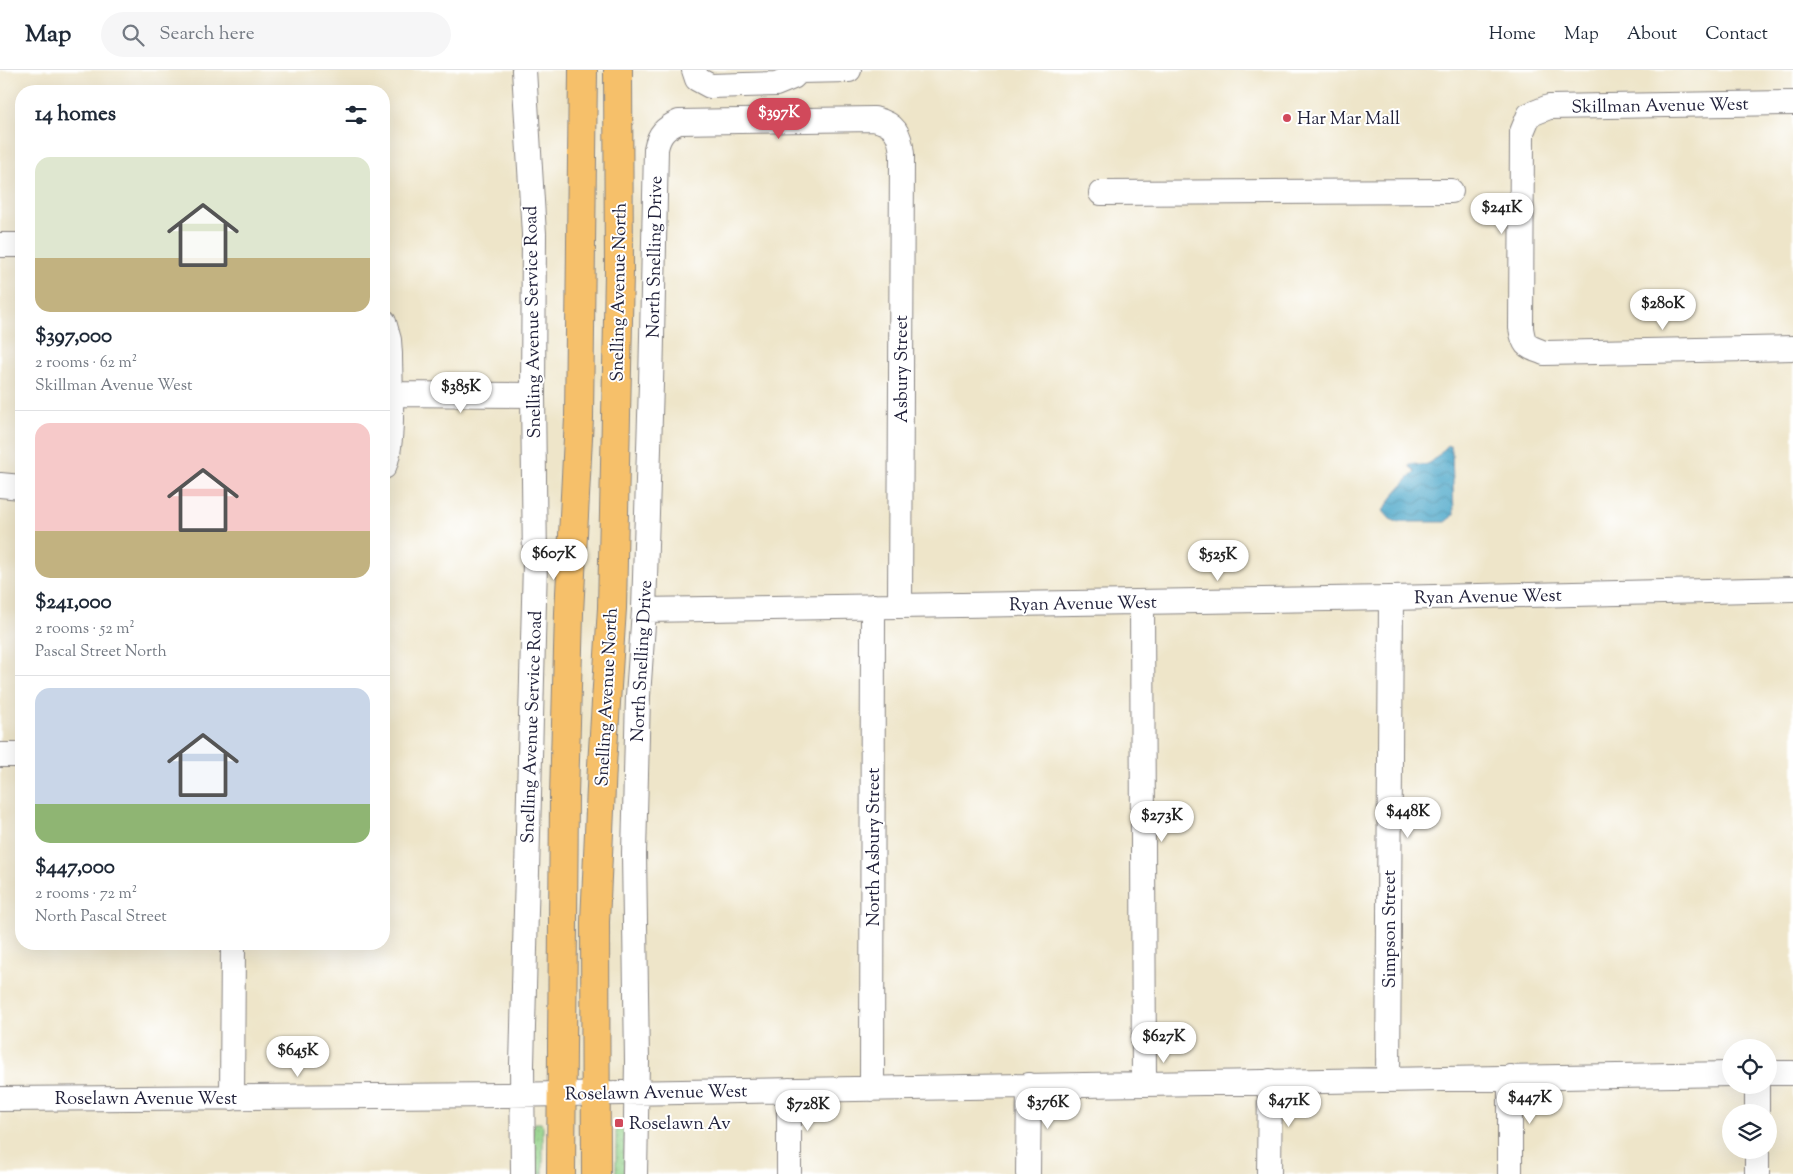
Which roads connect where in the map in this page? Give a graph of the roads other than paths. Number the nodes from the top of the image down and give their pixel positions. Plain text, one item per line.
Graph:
1 (524, 70) edge
2 (583, 70) edge
3 (618, 70) edge
4 (694, 70) edge
5 (813, 70) edge
6 (849, 70) edge
7 (1793, 103) edge
8 (896, 132) joint
9 (1450, 191) dead end
10 (1101, 193) dead end
11 (0, 245) edge
12 (15, 245) edge
13 (1793, 348) edge
14 (390, 354) edge
15 (390, 394) junction
16 (533, 395) junction
17 (390, 440) edge
18 (0, 485) edge
19 (15, 486) edge
20 (1793, 589) edge
21 (1390, 598) junction
22 (1142, 602) junction
23 (873, 606) junction
24 (900, 606) junction
25 (644, 610) junction
26 (0, 755) edge
27 (15, 755) edge
28 (233, 950) edge
29 (1777, 1073) edge
30 (1793, 1073) edge
31 (1722, 1074) edge
32 (1510, 1077) junction
33 (1388, 1080) junction
34 (1270, 1081) junction
35 (1144, 1084) junction
36 (1029, 1085) junction
37 (872, 1089) junction
38 (789, 1090) junction
39 (636, 1092) junction
40 (561, 1093) junction
41 (597, 1093) junction
42 (523, 1094) junction
43 (232, 1098) junction
44 (0, 1099) edge
45 (1757, 1159) edge
46 (523, 1174) edge
47 (561, 1174) edge
48 (596, 1174) edge
49 (635, 1174) edge
50 (789, 1174) edge
51 (1028, 1174) edge
52 (1269, 1174) edge
53 (1510, 1174) edge
54 (1757, 1174) edge

1 - 16 street, Snelling Avenue Service Road
2 - 40 main road
3 - 41 main road, Snelling Avenue North
4 - 5 street
5 - 6 street
7 - 13 street, Skillman Avenue West
8 - 24 street, Asbury Street
8 - 25 street, North Snelling Drive
9 - 10 street
11 - 12 street
14 - 15 street
15 - 16 street
15 - 17 street
16 - 42 street, Snelling Avenue Service Road
18 - 19 street
20 - 21 street, Ryan Avenue West
21 - 22 street, Ryan Avenue West
21 - 33 street, Simpson Street
22 - 24 street, Ryan Avenue West
22 - 35 street
23 - 24 street, Ryan Avenue West
23 - 25 street, Ryan Avenue West
23 - 37 street, North Asbury Street
25 - 39 street, North Snelling Drive
26 - 27 street
28 - 43 street
29 - 30 street
31 - 32 street, Roselawn Avenue West
32 - 33 street, Roselawn Avenue West
32 - 53 street
33 - 34 street, Roselawn Avenue West
34 - 35 street, Roselawn Avenue West
34 - 52 street
35 - 36 street, Roselawn Avenue West
36 - 37 street, Roselawn Avenue West
36 - 51 street
37 - 38 street, Roselawn Avenue West
38 - 39 street, Roselawn Avenue West
38 - 50 street
39 - 41 street, Roselawn Avenue West
39 - 49 street, North Snelling Drive
40 - 41 street, Roselawn Avenue West
40 - 42 street, Roselawn Avenue West
40 - 47 main road
41 - 48 main road, Snelling Avenue North
42 - 43 street, Roselawn Avenue West
42 - 46 street, Snelling Avenue Service Road
43 - 44 street, Roselawn Avenue West
45 - 54 street

